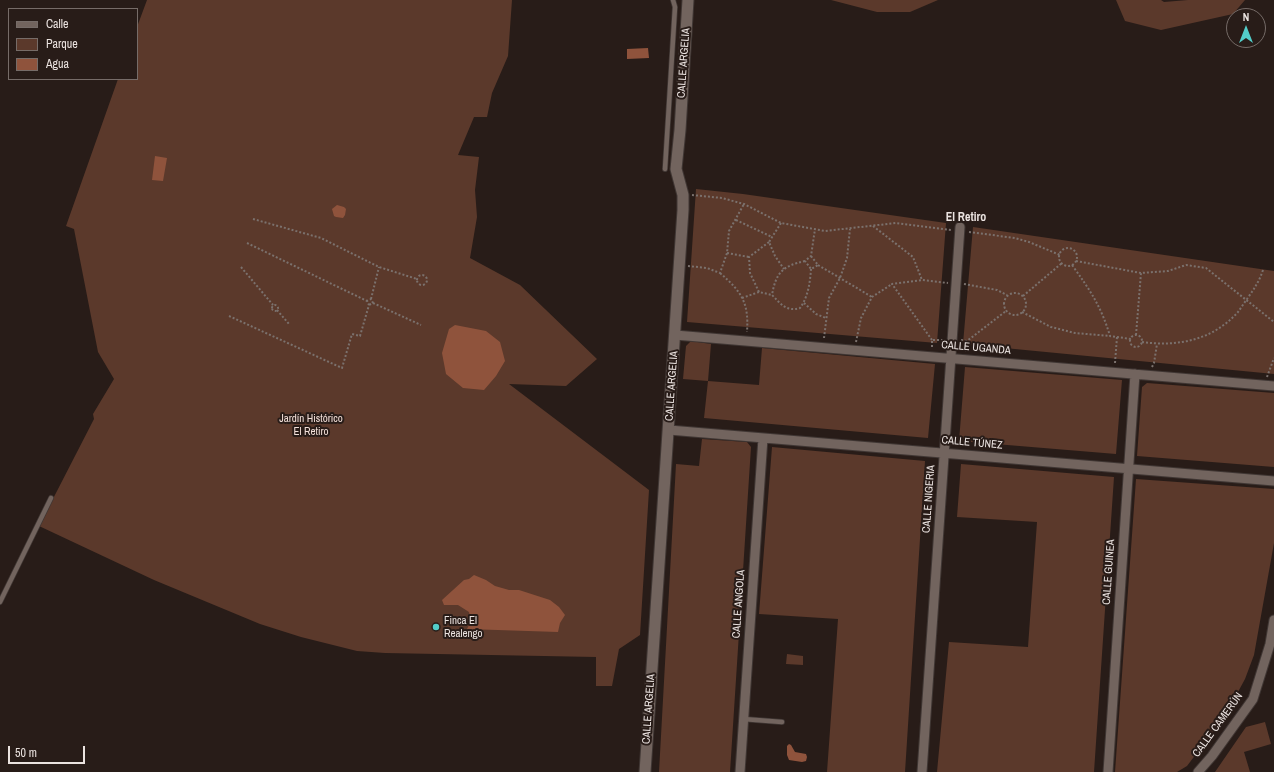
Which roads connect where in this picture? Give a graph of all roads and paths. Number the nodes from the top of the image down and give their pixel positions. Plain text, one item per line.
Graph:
1 (673, 0) edge
2 (688, 0) edge
3 (665, 169) dead end
4 (683, 195) junction
5 (744, 204) junction
6 (253, 219) dead end
7 (736, 220) junction
8 (781, 224) junction
9 (872, 226) junction
10 (850, 228) junction
11 (815, 229) junction
12 (960, 229) junction
13 (772, 237) junction
14 (768, 242) junction
15 (247, 243) dead end
16 (727, 253) junction
17 (1060, 255) junction
18 (811, 256) junction
19 (749, 257) junction
20 (805, 261) junction
21 (1076, 261) junction
22 (1062, 263) junction
23 (818, 264) junction
24 (680, 265) junction
25 (1072, 265) junction
26 (241, 267) dead end
27 (379, 267) junction
28 (784, 269) junction
29 (811, 270) junction
30 (1264, 270) dead end
31 (720, 273) junction
32 (1141, 273) junction
33 (840, 278) junction
34 (417, 279) junction
35 (922, 280) junction
36 (892, 284) junction
37 (956, 284) junction
38 (759, 292) junction
39 (772, 295) junction
40 (1007, 295) junction
41 (1023, 296) junction
42 (872, 297) junction
43 (742, 298) junction
44 (371, 299) junction
45 (1246, 300) junction
46 (367, 301) junction
47 (804, 302) junction
48 (373, 303) junction
49 (369, 305) junction
50 (1006, 311) junction
51 (1022, 312) junction
52 (229, 316) dead end
53 (826, 318) junction
54 (1274, 322) edge
55 (289, 324) dead end
56 (421, 325) dead end
57 (675, 334) junction
58 (1136, 335) junction
59 (1110, 336) junction
60 (1117, 337) junction
61 (1131, 339) junction
62 (932, 340) dead end
63 (747, 341) junction
64 (967, 341) dead end
65 (1142, 342) junction
66 (1157, 344) junction
67 (823, 347) junction
68 (855, 350) junction
69 (951, 358) junction
70 (1274, 358) edge
71 (1114, 372) junction
72 (1135, 374) junction
73 (1148, 375) junction
74 (1264, 385) junction
75 (1274, 386) edge
76 (669, 430) junction
77 (763, 438) junction
78 (945, 453) junction
79 (1128, 468) junction
80 (1274, 481) edge
81 (51, 498) dead end
82 (0, 602) edge
83 (1274, 620) edge
84 (743, 719) junction
85 (782, 722) dead end
86 (645, 772) edge
87 (740, 772) edge
88 (922, 772) edge
89 (1108, 772) edge
90 (1198, 772) edge

1 - 3 lane
2 - 4 street, CALLE ARGELIA
4 - 5 path
4 - 24 street, CALLE ARGELIA
5 - 7 path
5 - 8 path
6 - 27 path
7 - 13 path
7 - 16 path
8 - 11 path
8 - 13 path
9 - 10 path
9 - 12 path
9 - 35 path
10 - 11 path
10 - 33 path
11 - 18 path
12 - 17 path
12 - 37 street, CALLE NIGERIA
13 - 14 path
14 - 19 path
14 - 28 path
15 - 46 path
16 - 19 path
16 - 31 path
17 - 21 path
17 - 22 path
18 - 20 path
18 - 23 path
19 - 38 path
20 - 28 path
20 - 29 path
21 - 25 path
21 - 32 path
22 - 25 path
22 - 41 path
23 - 29 path
23 - 33 path
24 - 31 path
24 - 57 street, CALLE ARGELIA
25 - 59 path
26 - 55 path
27 - 34 path
27 - 44 path
28 - 39 path
29 - 47 path
30 - 45 path
31 - 43 path
32 - 45 path
32 - 58 path
33 - 42 path
33 - 53 path
34 - 34 path
35 - 36 path
35 - 37 path
36 - 42 path
36 - 62 path
37 - 40 path
37 - 69 street, CALLE NIGERIA
38 - 39 path
38 - 43 path
39 - 47 path
40 - 41 path
40 - 50 path
41 - 51 path
42 - 68 path
43 - 63 path
44 - 46 path
44 - 48 path
45 - 54 path
45 - 66 path
46 - 49 path
47 - 53 path
48 - 49 path
48 - 56 path
49 - 52 path
50 - 51 path
50 - 64 path
51 - 59 path
53 - 67 path
57 - 63 street, CALLE UGANDA
57 - 76 street, CALLE ARGELIA
58 - 61 path
58 - 65 path
59 - 60 path
60 - 61 path
60 - 71 path
61 - 65 path
63 - 67 street, CALLE UGANDA
65 - 66 path
66 - 73 path
67 - 68 street, CALLE UGANDA
68 - 69 street, CALLE UGANDA
69 - 71 street, CALLE UGANDA
69 - 78 street, CALLE NIGERIA
70 - 74 path
71 - 72 street, CALLE UGANDA
72 - 73 street, CALLE UGANDA
72 - 79 street, CALLE GUINEA
73 - 74 street, CALLE UGANDA
74 - 75 street, CALLE UGANDA
76 - 77 street, CALLE TÚNEZ
76 - 86 street, CALLE ARGELIA
77 - 78 street, CALLE TÚNEZ
77 - 84 street, CALLE ANGOLA
78 - 79 street, CALLE TÚNEZ
78 - 88 street, CALLE NIGERIA
79 - 80 street, CALLE TÚNEZ
79 - 89 street, CALLE GUINEA
81 - 82 lane
83 - 90 street, CALLE CAMERÚN
84 - 85 lane
84 - 87 street, CALLE ANGOLA

